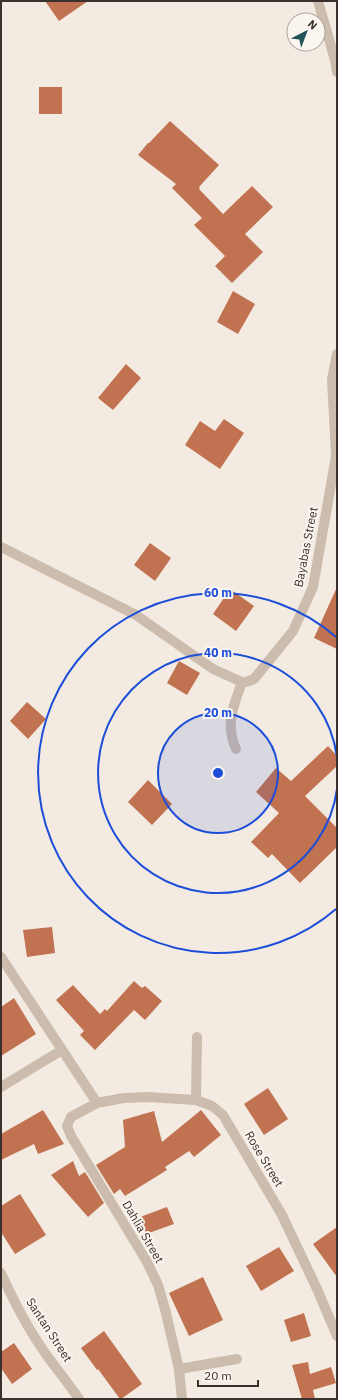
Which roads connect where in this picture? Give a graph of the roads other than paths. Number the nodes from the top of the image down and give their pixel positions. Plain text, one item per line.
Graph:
1 (318, 1) edge
2 (337, 72) edge
3 (337, 354) edge
4 (1, 547) edge
5 (242, 682) junction
6 (236, 749) dead end
7 (1, 957) edge
8 (197, 1037) dead end
9 (62, 1050) junction
10 (1, 1087) edge
11 (196, 1100) junction
12 (97, 1103) junction
13 (1, 1273) edge
14 (337, 1336) edge
15 (237, 1359) dead end
16 (179, 1369) junction
17 (79, 1399) edge
18 (182, 1399) edge

1 - 2 street
3 - 5 street, Bayabas Street
4 - 5 street
5 - 6 street
7 - 9 street
8 - 11 street
9 - 10 street
9 - 12 street
11 - 12 street, Rose Street
11 - 14 street, Rose Street
12 - 16 street, Dahlia Street
13 - 17 street, Santan Street
15 - 16 street
16 - 18 street, Dahlia Street

